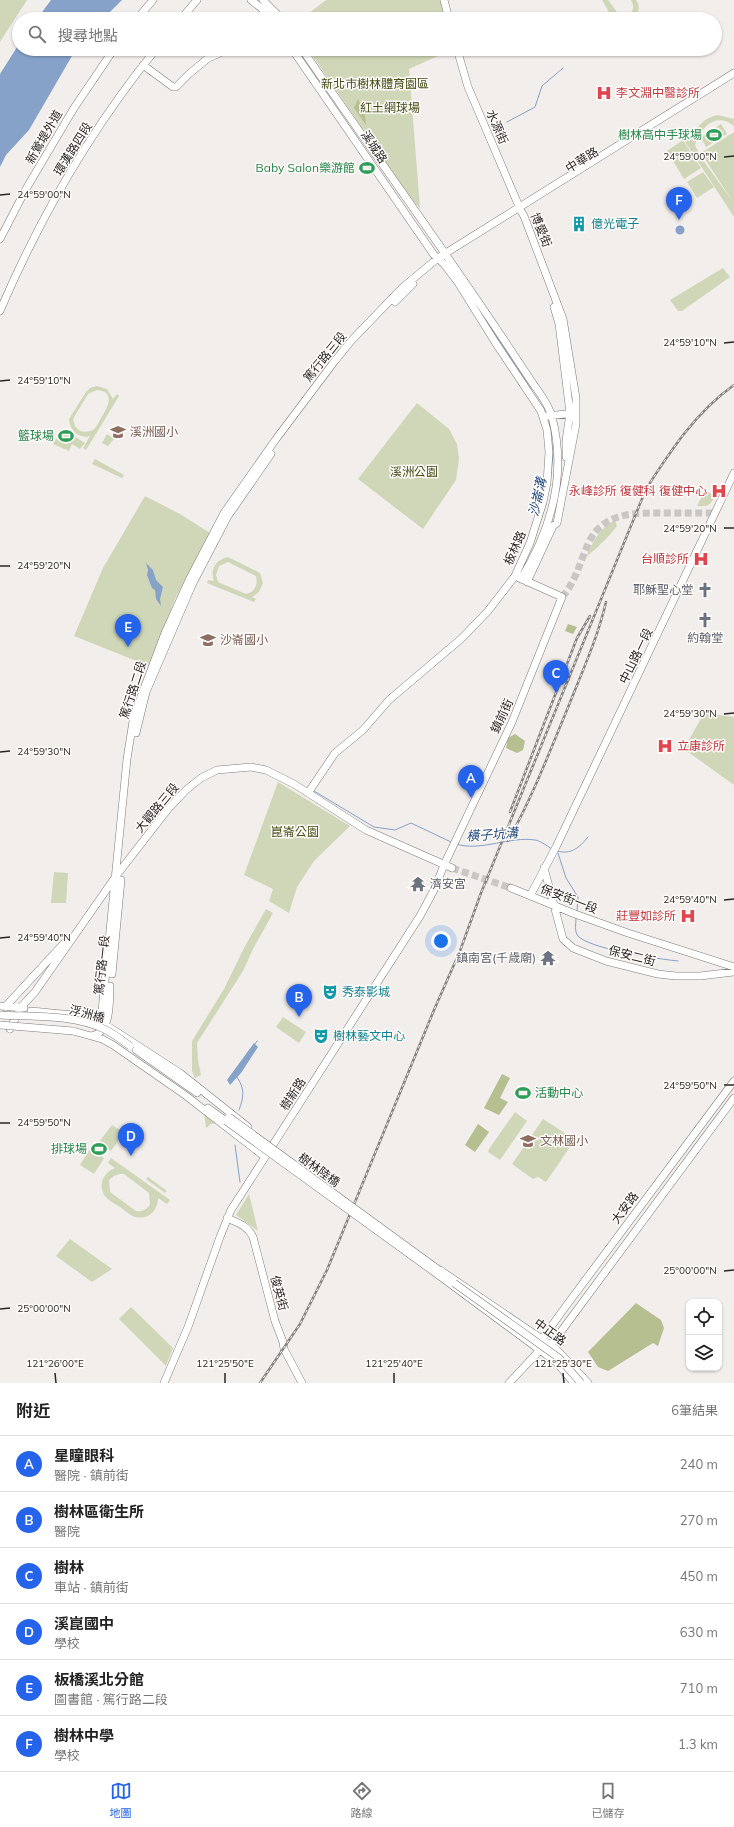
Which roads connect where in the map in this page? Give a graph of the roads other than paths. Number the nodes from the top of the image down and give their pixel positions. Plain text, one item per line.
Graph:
1 (153, 0) edge
2 (197, 0) edge
3 (251, 0) edge
4 (263, 0) edge
5 (444, 0) edge
6 (144, 12) edge
7 (187, 12) edge
8 (266, 12) edge
9 (275, 12) edge
10 (447, 12) edge
11 (109, 56) edge
12 (150, 56) edge
13 (213, 56) edge
14 (297, 56) edge
15 (307, 56) edge
16 (459, 56) edge
17 (143, 65) junction
18 (734, 74) edge
19 (734, 78) edge
20 (520, 210) junction
21 (0, 239) edge
22 (443, 257) junction
23 (0, 311) edge
24 (573, 413) junction
25 (552, 415) junction
26 (543, 416) junction
27 (734, 473) edge
28 (247, 485) junction
29 (521, 579) junction
30 (308, 793) junction
31 (444, 865) junction
32 (452, 868) tunnel mouth
33 (544, 868) junction
34 (122, 869) junction
35 (116, 876) junction
36 (511, 888) tunnel mouth
37 (530, 896) junction
38 (556, 906) junction
39 (79, 928) junction
40 (46, 962) junction
41 (53, 966) junction
42 (734, 967) edge
43 (734, 972) edge
44 (2, 1008) edge
45 (20, 1008) junction
46 (0, 1015) edge
47 (86, 1017) junction
48 (0, 1019) edge
49 (106, 1024) junction
50 (0, 1025) edge
51 (0, 1028) edge
52 (10, 1029) junction
53 (92, 1036) junction
54 (102, 1039) junction
55 (113, 1045) junction
56 (128, 1048) junction
57 (172, 1068) junction
58 (734, 1081) edge
59 (186, 1088) junction
60 (734, 1098) edge
61 (272, 1146) junction
62 (265, 1157) junction
63 (227, 1218) junction
64 (438, 1272) junction
65 (512, 1318) joint
66 (518, 1335) joint
67 (542, 1339) junction
68 (551, 1345) junction
69 (539, 1350) junction
70 (164, 1383) edge
71 (302, 1383) edge
72 (509, 1383) edge
73 (574, 1383) edge
74 (580, 1383) edge
75 (588, 1383) edge

1 - 6 street
2 - 7 street
3 - 8 street
4 - 9 street
5 - 10 street
11 - 21 street, 新鶯堤外道
12 - 17 street, 環漢路四段
13 - 17 street
14 - 22 street, 溪城路
15 - 22 street, 溪城路
16 - 20 street, 水源街
17 - 23 street, 環漢路四段
18 - 20 street, 中華路
19 - 20 street, 中華路
20 - 22 street, 中華路
20 - 24 street, 博愛街
22 - 25 street
22 - 26 street, 板林路
22 - 28 street, 篤行路三段
24 - 25 street
24 - 29 street, 博愛街
25 - 26 street
25 - 29 street
26 - 29 street, 板林路
27 - 33 street, 中山路一段
28 - 34 street, 篤行路二段
28 - 35 street, 篤行路二段
29 - 30 street, 板林路
29 - 31 street, 鎮前街
30 - 31 street
30 - 34 street, 大觀路三段
31 - 32 street
31 - 61 street, 樹新路
33 - 37 street, 中山路一段
33 - 38 street, 保安二街
34 - 35 street, 大觀路三段
34 - 49 street, 篤行路一段
35 - 39 street, 大觀路三段
35 - 47 street, 篤行路一段
36 - 37 street, 保安街一段
37 - 38 street, 保安街一段
38 - 42 street, 保安街一段
38 - 43 street, 保安二街
39 - 40 street, 大觀路三段
39 - 41 street, 大觀路三段
40 - 41 street
40 - 44 street, 大觀路三段
41 - 45 street, 大觀路三段
44 - 45 street
44 - 47 street
45 - 47 street
45 - 52 street, 大觀路三段
46 - 56 street, 浮洲橋, bridge
47 - 49 street
48 - 56 street, 浮洲橋
49 - 53 street
49 - 57 street
50 - 53 street, bridge
51 - 52 street
52 - 54 street
53 - 54 street
54 - 55 street
55 - 59 street
55 - 62 street
56 - 59 street, 浮洲橋
57 - 59 street
57 - 61 street
58 - 67 street, 大安路
59 - 64 street, 樹林陸橋, bridge
60 - 68 street, 大安路
61 - 62 street, 樹新路
62 - 63 street, 樹新路
63 - 70 street, 樹新路
63 - 71 street, 俊英街
64 - 65 street, 樹林陸橋
64 - 66 street, 樹林陸橋
64 - 74 street, 樹林陸橋, bridge
65 - 67 street, 中正路
66 - 69 street, 中正路
67 - 68 street, 中正路
67 - 69 street, 大安路
68 - 69 street, 大安路
68 - 75 street, 中正路
69 - 72 street, 大安路
69 - 73 street, 中正路

